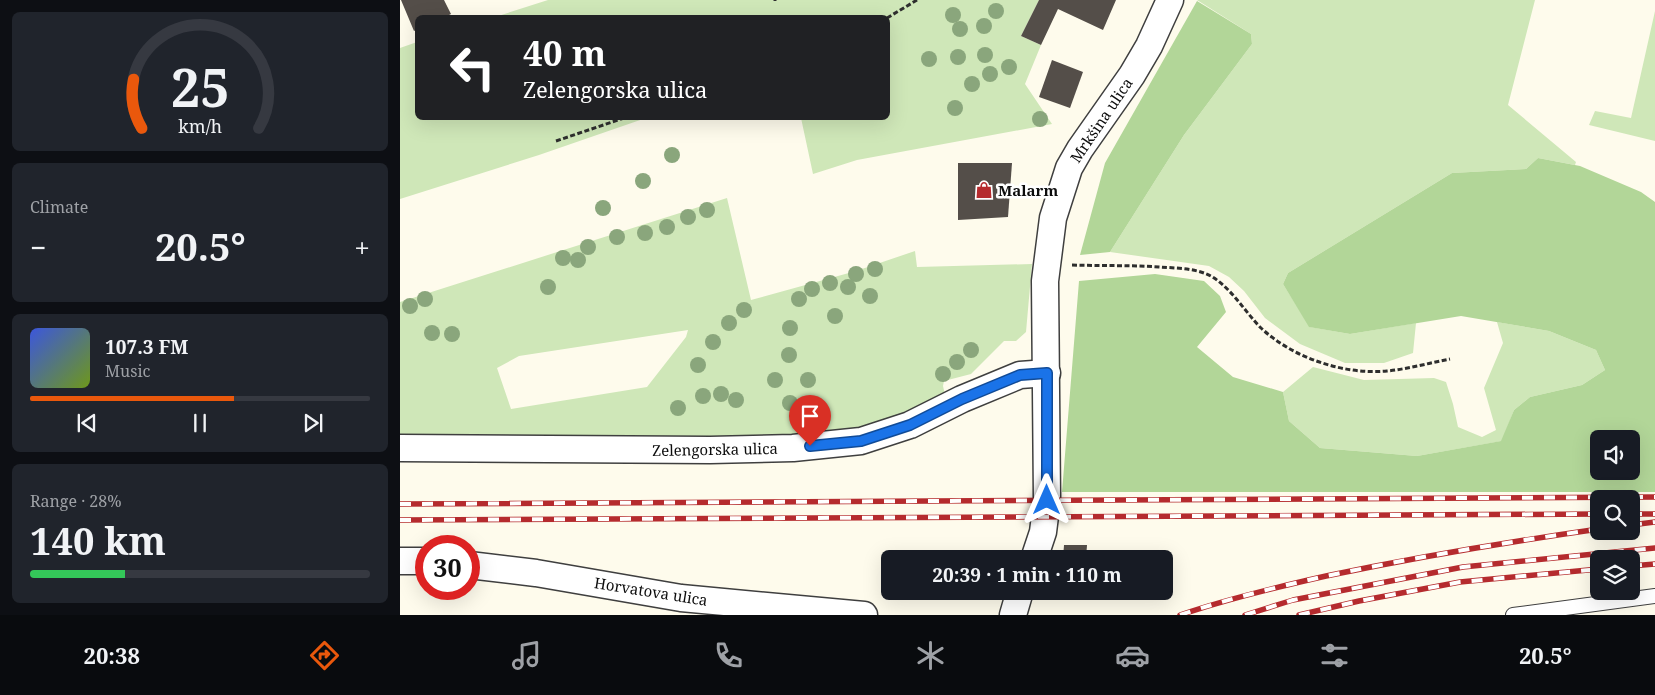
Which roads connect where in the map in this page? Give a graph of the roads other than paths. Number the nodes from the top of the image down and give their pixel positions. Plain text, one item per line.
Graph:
1 (1170, 0) edge
2 (1047, 373) junction
3 (400, 448) edge
4 (1037, 550) edge
5 (400, 561) edge
6 (415, 561) edge
7 (480, 566) edge
8 (1655, 596) edge
9 (1017, 600) edge
10 (864, 615) edge
11 (1013, 615) edge
12 (1512, 615) edge

1 - 2 street, Mrkšina ulica
2 - 3 street, Zelengorska ulica
2 - 4 street, Mrkšina ulica
5 - 6 street
7 - 10 street, Horvatova ulica
8 - 12 lane
9 - 11 street

